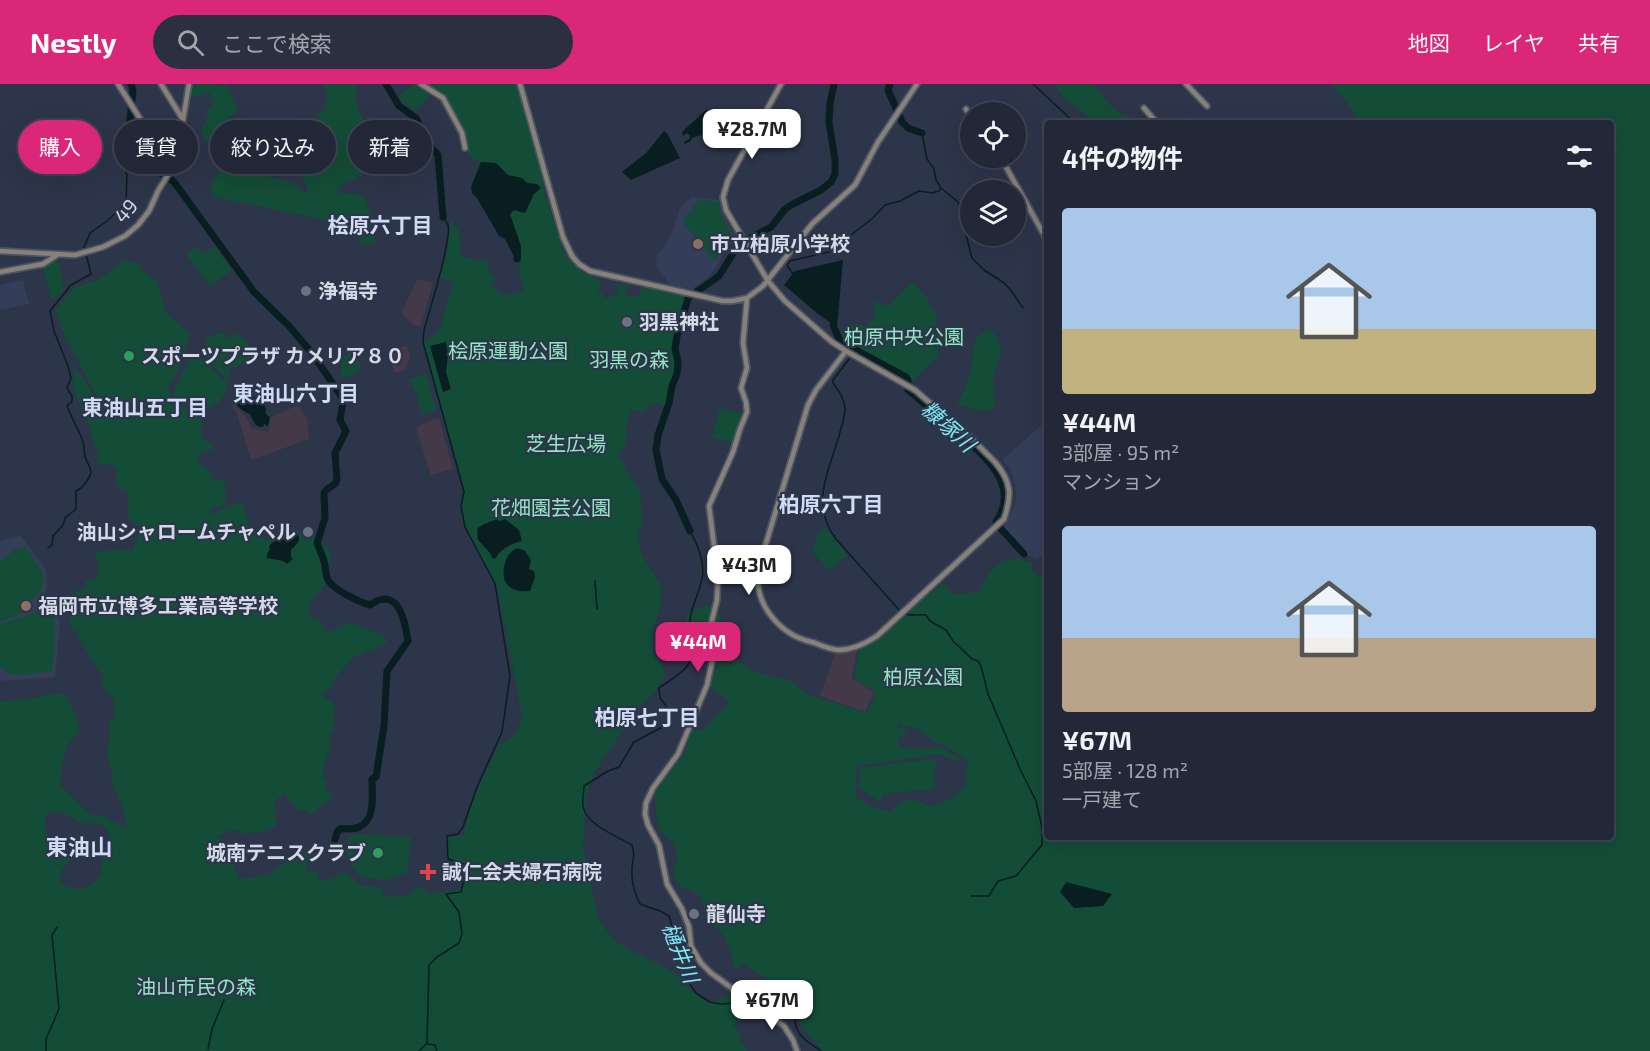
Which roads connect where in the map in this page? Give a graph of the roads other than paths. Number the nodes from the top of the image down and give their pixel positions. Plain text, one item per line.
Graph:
1 (117, 84) edge
2 (161, 84) edge
3 (189, 84) edge
4 (421, 84) edge
5 (520, 84) edge
6 (781, 84) edge
7 (916, 84) edge
8 (1186, 84) edge
9 (1207, 106) dead end
10 (1144, 108) dead end
11 (182, 118) joint
12 (140, 120) edge
13 (1154, 120) edge
14 (465, 148) dead end
15 (1007, 168) edge
16 (168, 174) edge
17 (1044, 235) edge
18 (0, 250) edge
19 (57, 255) junction
20 (0, 272) edge
21 (768, 281) junction
22 (747, 298) junction
23 (850, 354) junction
24 (797, 1051) edge

1 - 12 street
2 - 11 street
3 - 11 street, 49 / 49
4 - 14 street
5 - 22 street
6 - 21 street
7 - 21 street
8 - 9 street
10 - 13 street
15 - 17 street
16 - 19 street, 49 / 49
18 - 19 street, 49 / 49
19 - 20 street
21 - 22 street
21 - 23 street
22 - 24 street
23 - 23 street

